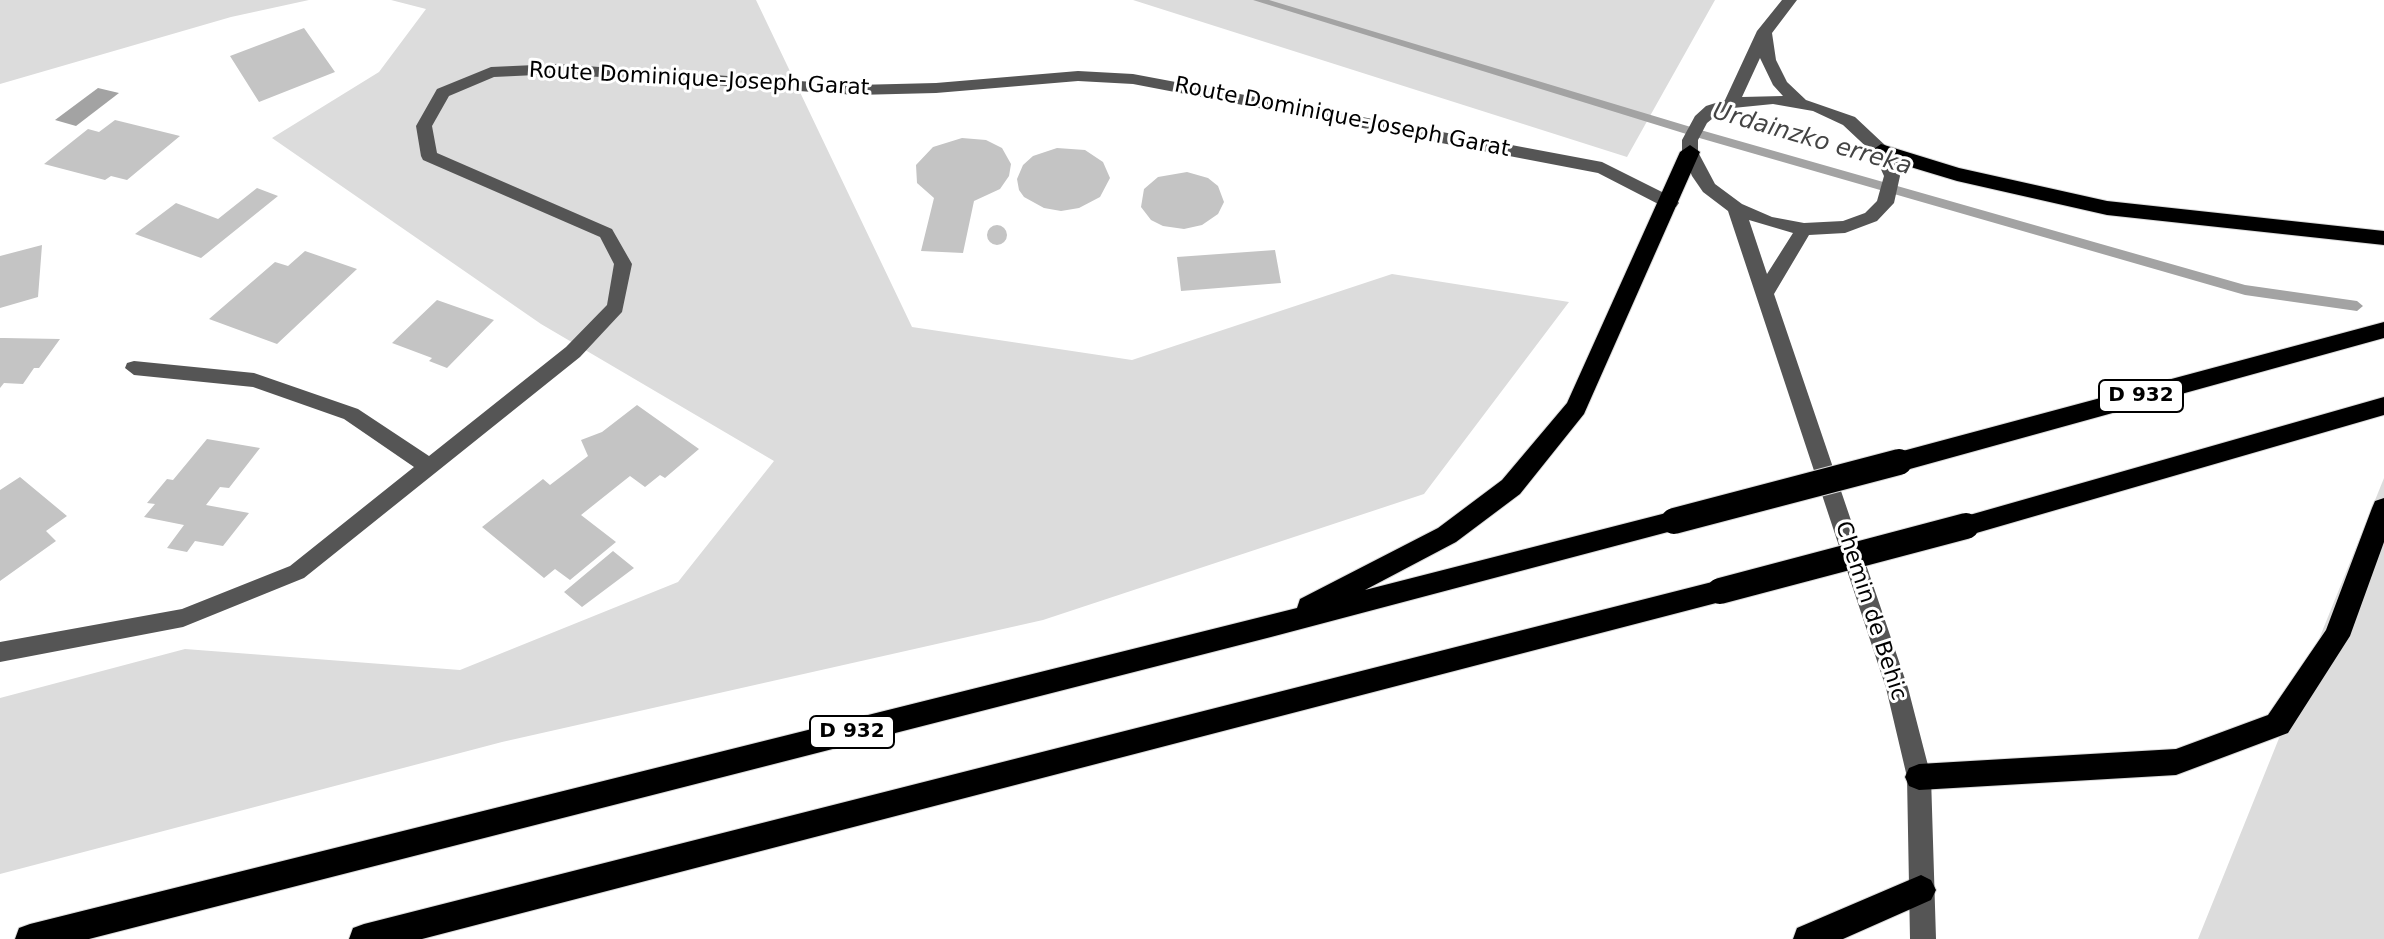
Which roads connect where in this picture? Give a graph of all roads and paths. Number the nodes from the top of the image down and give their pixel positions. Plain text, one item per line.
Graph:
1 (1790, 0) edge
2 (1765, 31) junction
3 (1799, 102) junction
4 (1731, 103) junction
5 (1690, 146) junction
6 (1881, 151) junction
7 (1670, 203) junction
8 (1736, 208) junction
9 (1804, 229) junction
10 (2384, 238) edge
11 (1765, 293) junction
12 (2384, 330) edge
13 (134, 368) dead end
14 (2384, 406) edge
15 (430, 467) junction
16 (2384, 508) edge
17 (1271, 626) junction
18 (0, 652) edge
19 (1919, 777) junction
20 (1921, 890) junction
21 (30, 939) edge
22 (364, 939) edge
23 (1808, 939) edge
24 (1923, 939) edge

1 - 2 street
2 - 3 street
2 - 4 street
3 - 4 street
3 - 6 street
4 - 5 street
5 - 7 highway
5 - 8 street
6 - 9 street
6 - 10 highway
7 - 15 street, Route Dominique-Joseph Garat
7 - 17 highway
8 - 9 street
8 - 11 street, Chemin de Behic
9 - 11 street
11 - 19 street, Chemin de Behic
12 - 17 highway, D 932, bridge
13 - 15 street
14 - 22 highway, bridge
15 - 18 street, Route Dominique-Joseph Garat
16 - 19 highway
17 - 21 highway, D 932
19 - 20 street, Chemin de Behic
20 - 23 highway
20 - 24 street, Chemin de Behic

